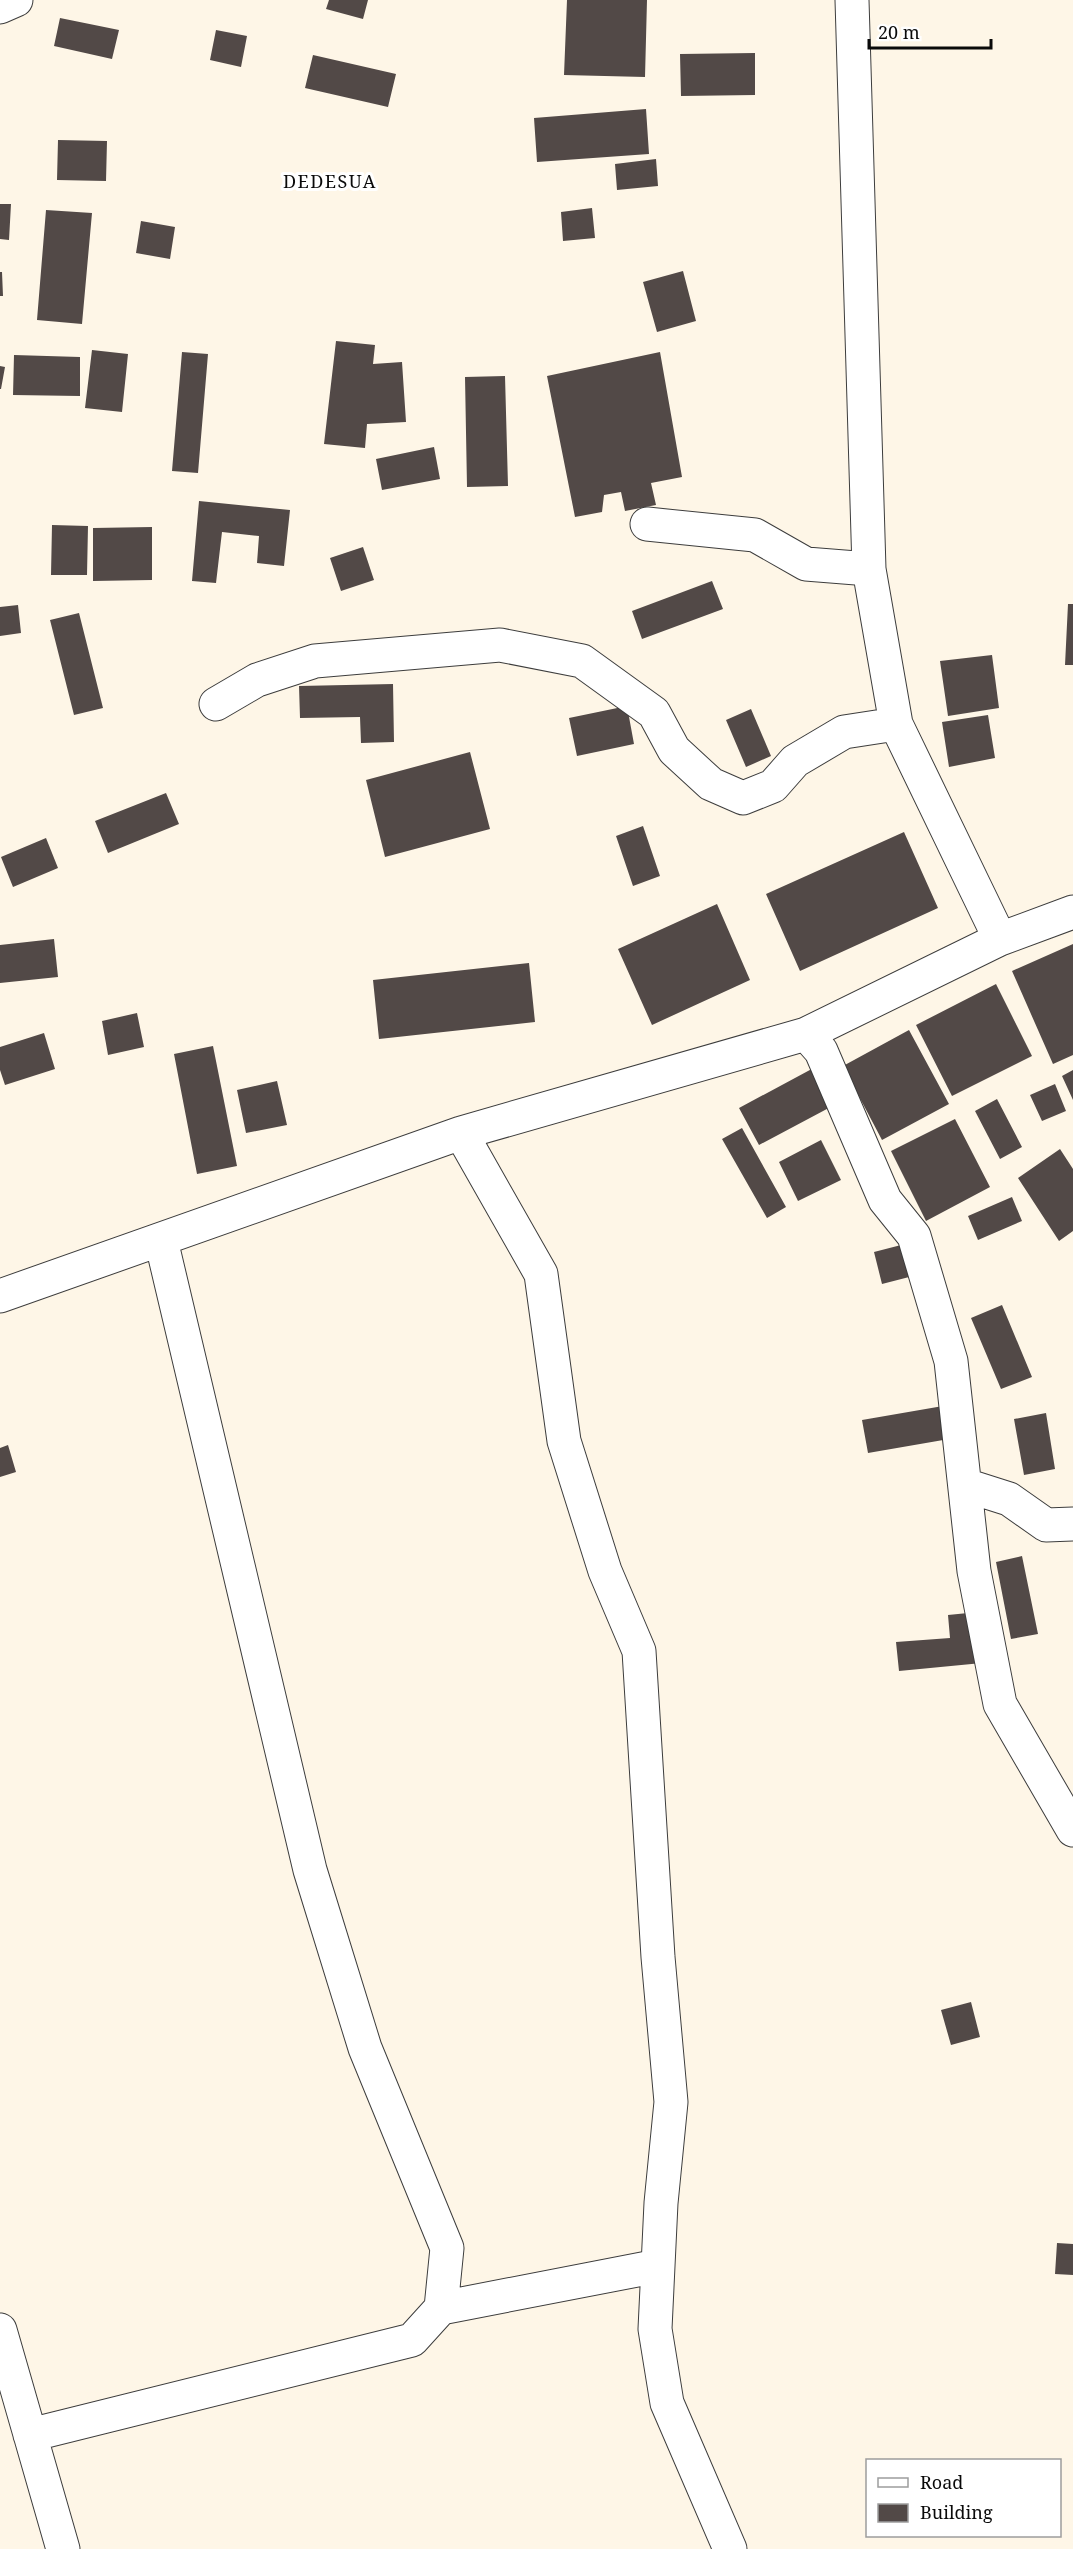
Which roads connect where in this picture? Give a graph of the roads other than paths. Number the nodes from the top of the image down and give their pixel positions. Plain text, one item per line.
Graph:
1 (16, 0) edge
2 (852, 0) edge
3 (0, 7) edge
4 (647, 524) dead end
5 (869, 569) junction
6 (216, 704) dead end
7 (896, 724) junction
8 (1073, 912) edge
9 (1000, 939) junction
10 (806, 1034) junction
11 (461, 1133) junction
12 (161, 1240) junction
13 (0, 1296) edge
14 (965, 1485) junction
15 (1073, 1524) edge
16 (1073, 1830) edge
17 (658, 2266) junction
18 (441, 2308) junction
19 (0, 2330) edge
20 (30, 2435) junction
21 (63, 2549) edge
22 (730, 2549) edge

1 - 3 street
2 - 5 street
4 - 5 street
5 - 7 street
6 - 7 street
7 - 9 street
8 - 9 street
9 - 10 street
10 - 11 street
10 - 14 street
11 - 12 street
11 - 17 street
12 - 13 street
12 - 18 street
14 - 15 street
14 - 16 street
17 - 18 street
17 - 22 street
18 - 20 street
19 - 20 street
20 - 21 street

